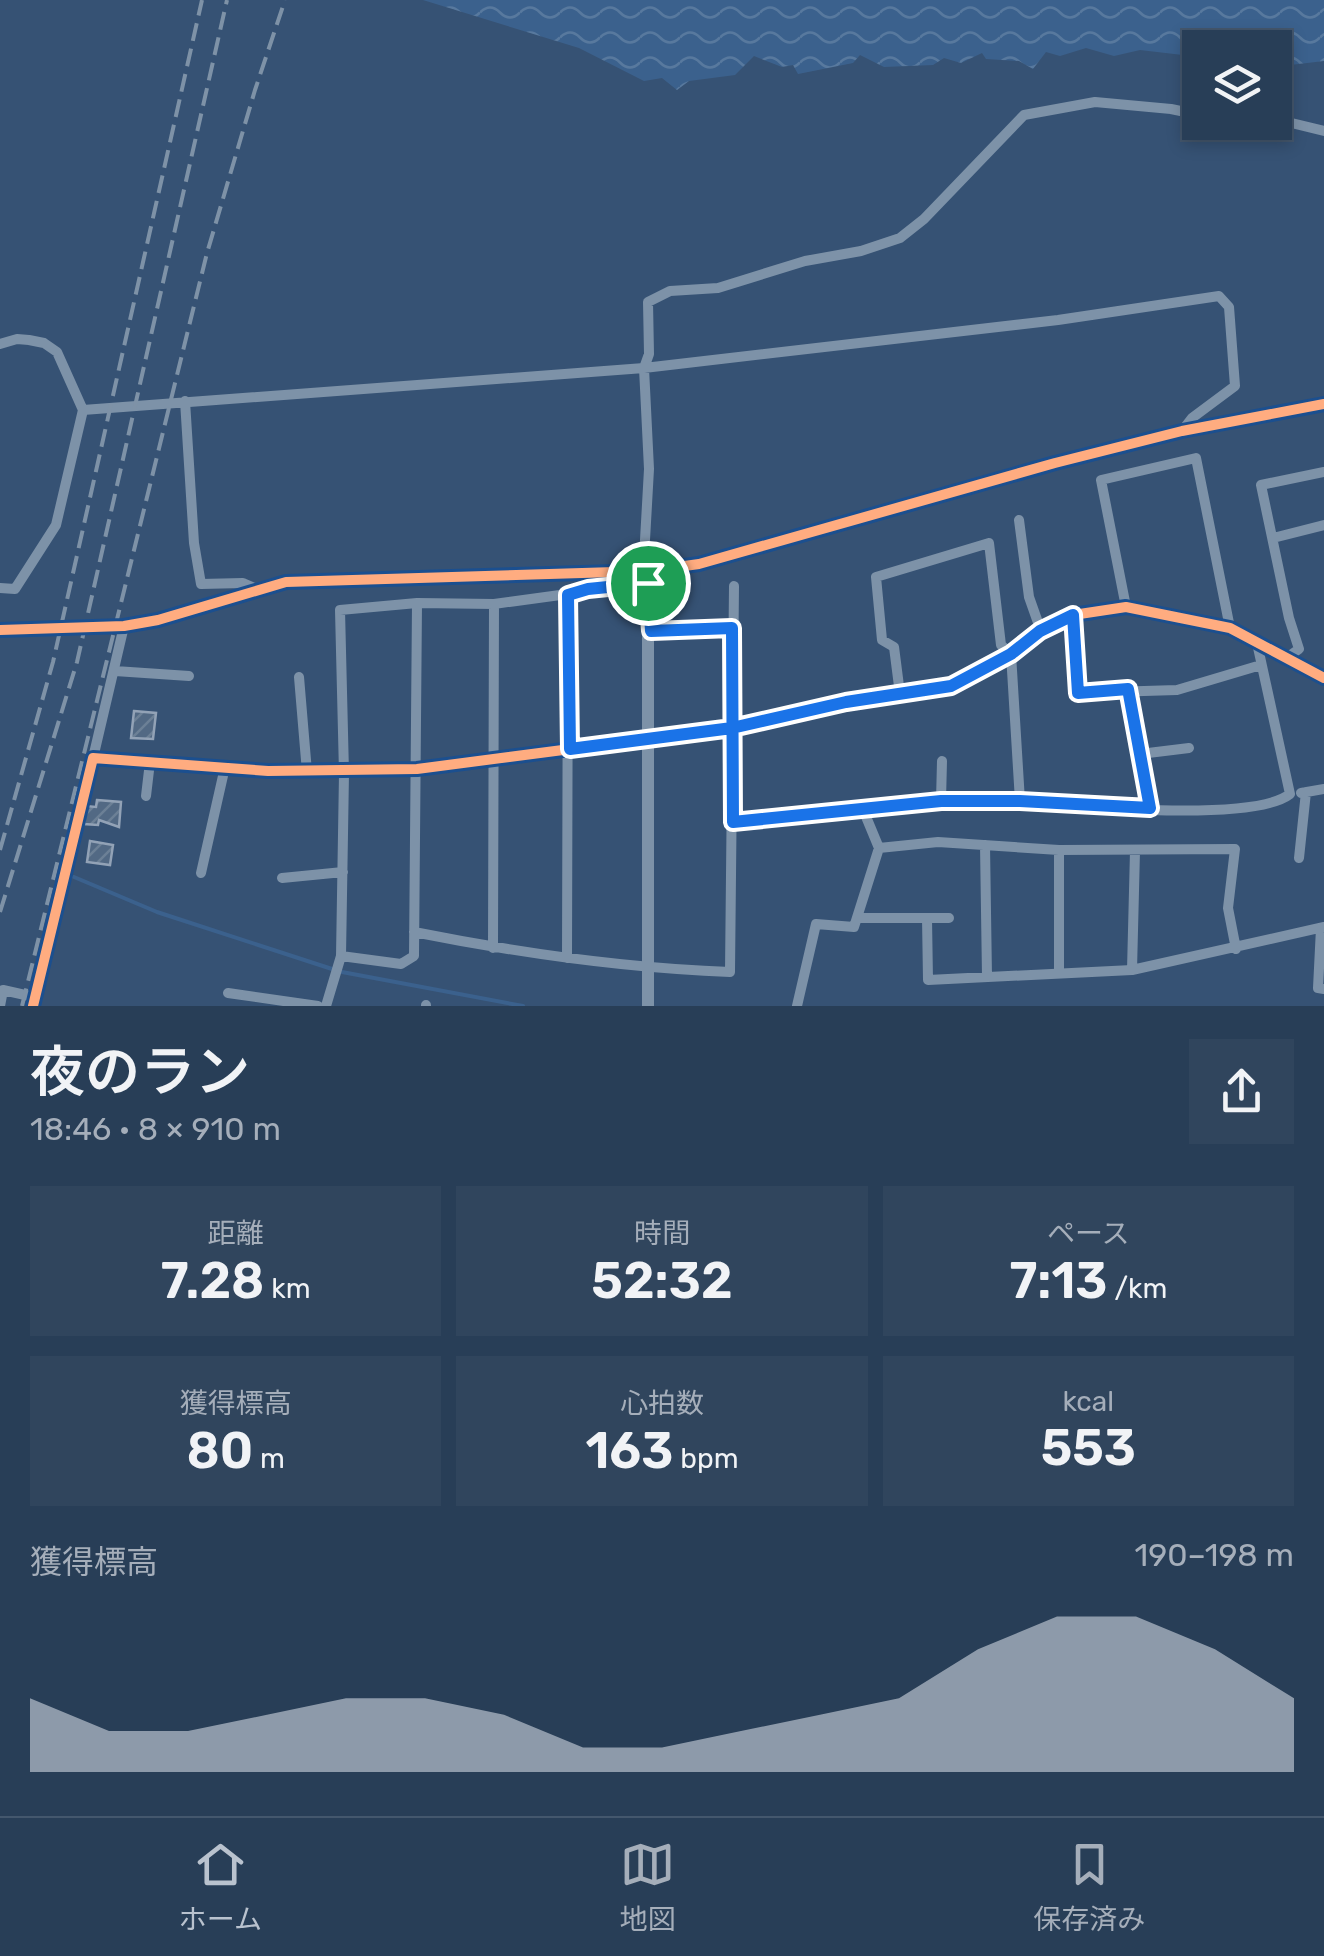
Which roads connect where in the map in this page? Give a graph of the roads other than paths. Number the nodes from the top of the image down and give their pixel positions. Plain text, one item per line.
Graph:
1 (1182, 111) edge
2 (1292, 124) edge
3 (1324, 131) edge
4 (0, 344) edge
5 (644, 368) junction
6 (185, 401) junction
7 (1324, 404) edge
8 (82, 410) junction
9 (1182, 431) junction
10 (1324, 472) edge
11 (1018, 520) dead end
12 (1324, 525) edge
13 (1274, 538) junction
14 (648, 577) junction
15 (734, 586) dead end
16 (0, 588) edge
17 (259, 590) junction
18 (568, 595) junction
19 (417, 603) junction
20 (494, 604) junction
21 (1126, 607) junction
22 (1073, 615) junction
23 (124, 626) joint
24 (732, 628) junction
25 (1230, 628) junction
26 (0, 630) edge
27 (15, 630) tunnel mouth
28 (651, 631) junction
29 (1040, 631) junction
30 (1258, 643) junction
31 (1011, 654) junction
32 (1288, 657) junction
33 (1260, 666) junction
34 (115, 671) junction
35 (189, 676) dead end
36 (299, 678) dead end
37 (1324, 678) edge
38 (1128, 689) junction
39 (900, 694) junction
40 (732, 728) junction
41 (650, 737) junction
42 (1189, 748) dead end
43 (570, 749) junction
44 (1140, 754) junction
45 (93, 758) junction
46 (494, 760) junction
47 (942, 761) dead end
48 (150, 762) junction
49 (225, 766) junction
50 (417, 769) junction
51 (307, 772) junction
52 (344, 772) junction
53 (1324, 789) edge
54 (1306, 792) junction
55 (1290, 794) junction
56 (146, 796) dead end
57 (941, 801) junction
58 (1020, 801) junction
59 (862, 807) junction
60 (1150, 808) junction
61 (733, 822) junction
62 (985, 845) junction
63 (879, 848) junction
64 (1059, 850) junction
65 (1135, 851) junction
66 (1299, 858) dead end
67 (343, 872) junction
68 (201, 873) dead end
69 (282, 878) dead end
70 (860, 918) junction
71 (927, 918) junction
72 (949, 918) dead end
73 (1323, 928) edge
74 (414, 932) junction
75 (494, 948) junction
76 (1236, 949) junction
77 (342, 956) junction
78 (567, 958) junction
79 (649, 969) junction
80 (1132, 970) junction
81 (1059, 973) junction
82 (987, 977) junction
83 (1316, 988) edge
84 (228, 994) dead end
85 (34, 1002) edge
86 (0, 1006) edge
87 (318, 1006) edge
88 (326, 1006) edge
89 (648, 1006) edge
90 (797, 1006) edge

1 - 5 street
2 - 3 street
4 - 8 street
5 - 6 street
5 - 9 street
5 - 14 street
6 - 8 street
6 - 17 street
7 - 9 street
8 - 16 street
9 - 14 street
10 - 13 street
11 - 29 street
12 - 13 street
13 - 32 street
14 - 17 street
14 - 18 street
14 - 28 street
15 - 24 street
17 - 23 street
18 - 20 street
18 - 43 street
19 - 20 street
19 - 50 street
19 - 52 street
20 - 46 street
21 - 22 street
21 - 25 street
21 - 25 street
22 - 29 street
22 - 38 street
23 - 34 street
24 - 28 street
24 - 40 street
25 - 30 street
26 - 27 street
28 - 41 street
29 - 31 street
30 - 32 street
30 - 33 street
31 - 39 street
31 - 39 street
31 - 58 street
32 - 37 street
33 - 38 street
33 - 55 street
34 - 35 street
34 - 45 street
36 - 51 street
38 - 44 street
39 - 40 street
40 - 41 street
40 - 61 street
41 - 43 street
41 - 79 street
42 - 44 street
43 - 46 street
43 - 78 street
44 - 60 street
45 - 48 street
45 - 85 street
46 - 50 street
46 - 75 street
47 - 57 street
48 - 49 street
48 - 56 street
49 - 51 street
49 - 68 street
50 - 52 street
50 - 74 street
51 - 52 street
52 - 67 street
53 - 54 street
54 - 55 street
54 - 66 street
55 - 60 street
57 - 58 street
57 - 59 street
58 - 60 street
59 - 61 street
59 - 63 street
61 - 79 street
62 - 63 street
62 - 64 street
62 - 82 street
63 - 70 street
64 - 65 street
64 - 81 street
65 - 76 street
65 - 80 street
67 - 69 street
67 - 77 street
70 - 71 street
70 - 90 street
71 - 72 street
71 - 82 street
73 - 76 street
73 - 83 street
74 - 75 street
74 - 77 street
75 - 78 street
76 - 80 street
77 - 88 street
78 - 79 street
79 - 89 street
80 - 81 street
81 - 82 street
84 - 87 street
85 - 86 street

